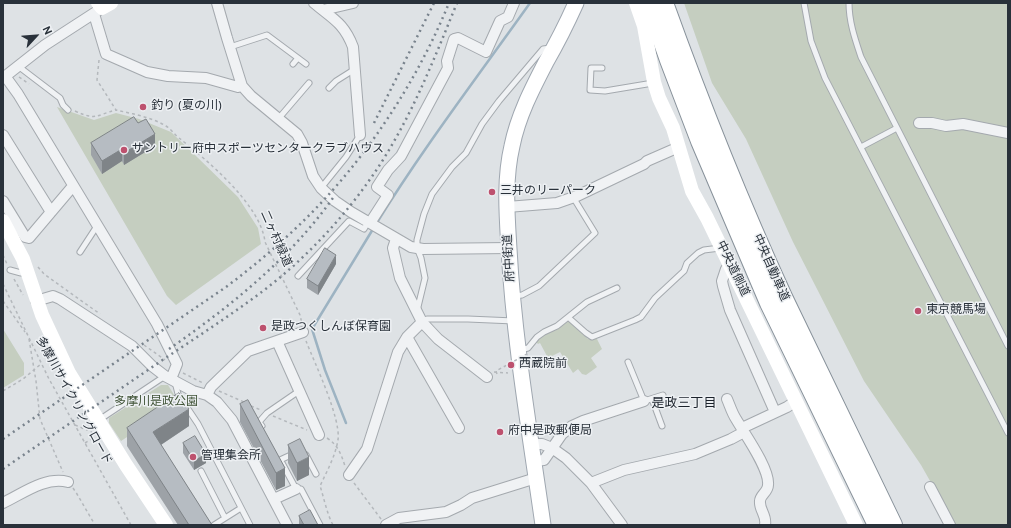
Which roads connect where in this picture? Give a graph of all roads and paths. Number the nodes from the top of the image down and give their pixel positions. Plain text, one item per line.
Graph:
1 (217, 3) edge
2 (314, 3) edge
3 (353, 3) edge
4 (514, 3) edge
5 (636, 3) edge
6 (649, 3) edge
7 (664, 3) edge
8 (804, 3) edge
9 (849, 3) edge
10 (575, 5) edge
11 (101, 7) edge
12 (323, 10) junction
13 (230, 47) junction
14 (555, 47) junction
15 (298, 58) junction
16 (99, 59) dead end
17 (293, 64) dead end
18 (306, 64) dead end
19 (18, 66) junction
20 (602, 68) dead end
21 (355, 69) junction
22 (4, 77) edge
23 (654, 82) junction
24 (309, 83) dead end
25 (242, 86) junction
26 (329, 88) dead end
27 (68, 110) dead end
28 (278, 118) junction
29 (919, 123) dead end
30 (897, 128) junction
31 (1008, 133) edge
32 (3, 135) edge
33 (360, 135) joint
34 (680, 147) junction
35 (861, 148) junction
36 (73, 186) junction
37 (321, 188) junction
38 (573, 197) junction
39 (3, 201) edge
40 (507, 207) junction
41 (51, 212) junction
42 (3, 221) edge
43 (372, 224) junction
44 (97, 226) junction
45 (396, 239) junction
46 (417, 248) junction
47 (509, 248) junction
48 (721, 248) junction
49 (80, 252) dead end
50 (3, 261) edge
51 (6, 262) dead end
52 (730, 267) junction
53 (31, 268) junction
54 (10, 270) dead end
55 (298, 276) dead end
56 (3, 284) edge
57 (617, 288) dead end
58 (512, 296) junction
59 (3, 301) edge
60 (36, 301) junction
61 (417, 312) junction
62 (102, 315) dead end
63 (569, 318) junction
64 (515, 321) junction
65 (422, 322) junction
66 (303, 332) junction
67 (28, 336) junction
68 (407, 337) junction
69 (139, 341) dead end
70 (277, 341) junction
71 (1008, 346) edge
72 (523, 352) junction
73 (628, 362) dead end
74 (41, 364) junction
75 (176, 369) junction
76 (34, 371) junction
77 (508, 373) dead end
78 (487, 377) dead end
79 (170, 379) junction
80 (3, 391) edge
81 (209, 391) junction
82 (299, 391) junction
83 (663, 395) dead end
84 (727, 399) dead end
85 (648, 400) junction
86 (796, 401) junction
87 (775, 412) junction
88 (267, 413) junction
89 (94, 425) junction
90 (75, 426) junction
91 (662, 426) dead end
92 (459, 428) dead end
93 (263, 429) edge
94 (743, 430) junction
95 (1008, 433) edge
96 (319, 435) junction
97 (95, 437) dead end
98 (85, 443) junction
99 (531, 444) junction
100 (336, 446) junction
101 (552, 448) junction
102 (303, 449) edge
103 (297, 452) edge
104 (277, 454) edge
105 (280, 460) junction
106 (534, 461) junction
107 (201, 471) dead end
108 (316, 474) dead end
109 (349, 476) junction
110 (536, 478) junction
111 (68, 482) junction
112 (591, 483) junction
113 (930, 487) dead end
114 (296, 489) junction
115 (274, 500) junction
116 (3, 503) edge
117 (241, 508) junction
118 (225, 518) junction
119 (383, 522) edge
120 (95, 525) edge
121 (131, 525) edge
122 (166, 525) edge
123 (214, 525) edge
124 (250, 525) edge
125 (287, 525) edge
126 (320, 525) edge
127 (333, 525) edge
128 (543, 525) edge
129 (622, 525) edge
130 (765, 525) edge
131 (856, 525) edge
132 (877, 525) edge
133 (893, 525) edge
134 (950, 525) edge

1 - 13 street
2 - 12 street
3 - 12 street
4 - 43 street
5 - 23 street, 中央道側道
6 - 132 highway, 中央自動車道
7 - 133 highway, 中央自動車道
8 - 35 lane
9 - 30 lane
10 - 14 main road, 府中街道
11 - 19 street
11 - 25 street
12 - 21 street
13 - 15 lane
13 - 25 street
14 - 40 main road, 府中街道
14 - 46 lane
15 - 17 lane
15 - 18 lane
16 - 66 path, 二ヶ村緑道
19 - 22 street
19 - 27 lane
20 - 23 lane
21 - 26 lane
21 - 33 street
22 - 36 street
23 - 34 street, 中央道側道
24 - 28 lane
25 - 28 street
28 - 37 street
29 - 31 street
30 - 35 lane
30 - 71 lane
32 - 41 street
33 - 37 lane
34 - 38 street
34 - 48 street, 中央道側道
35 - 95 lane
36 - 41 street
36 - 44 street
37 - 43 street
38 - 40 street
38 - 58 lane
39 - 41 street
40 - 47 main road, 府中街道
42 - 53 street
43 - 45 street
43 - 55 lane
44 - 49 lane
44 - 75 street
45 - 46 street
45 - 61 street
46 - 47 street
46 - 61 lane
47 - 58 main road, 府中街道
48 - 52 street, 中央道側道
48 - 63 lane
50 - 51 path
52 - 86 street, 中央道側道
52 - 87 street
53 - 54 lane
53 - 60 street
53 - 62 path
56 - 67 path, 多摩川サイクリングロード
57 - 63 lane
58 - 64 main road, 府中街道
59 - 67 path
60 - 79 street
60 - 89 street
61 - 65 street
63 - 72 lane
64 - 65 lane
64 - 72 main road, 府中街道
65 - 68 street
65 - 78 street
66 - 70 street
66 - 100 path, 二ヶ村緑道
67 - 74 path, 多摩川サイクリングロード
67 - 76 path
68 - 92 street
68 - 109 street
69 - 75 path
70 - 81 street
70 - 82 street
72 - 77 path, bridge
72 - 99 main road, 府中街道
73 - 85 lane
74 - 76 path
74 - 90 path, 多摩川サイクリングロード
75 - 79 street
75 - 81 path
76 - 80 path
76 - 111 path
79 - 81 street
79 - 89 lane
79 - 117 lane
81 - 88 path
81 - 115 street
82 - 88 lane
82 - 96 street
83 - 85 lane
84 - 94 street
85 - 91 lane
85 - 101 street
86 - 87 street
86 - 131 street, 中央道側道
87 - 94 street
88 - 93 lane
88 - 96 path
89 - 90 path
89 - 122 street
90 - 98 path, 多摩川サイクリングロード
94 - 112 street
94 - 130 street
96 - 100 path
97 - 98 path
98 - 121 path, 多摩川サイクリングロード
99 - 101 street
99 - 106 main road, 府中街道
100 - 109 path
100 - 127 path, 二ヶ村緑道
101 - 106 street
101 - 112 street
102 - 108 lane
103 - 105 lane
104 - 105 lane
105 - 114 lane
106 - 110 main road, 府中街道
107 - 118 lane
109 - 119 path
110 - 119 street
110 - 128 main road, 府中街道
111 - 116 street
111 - 120 path
112 - 129 street
113 - 134 street
114 - 115 street
114 - 126 lane
115 - 125 street
117 - 118 lane
117 - 124 lane
118 - 123 lane

